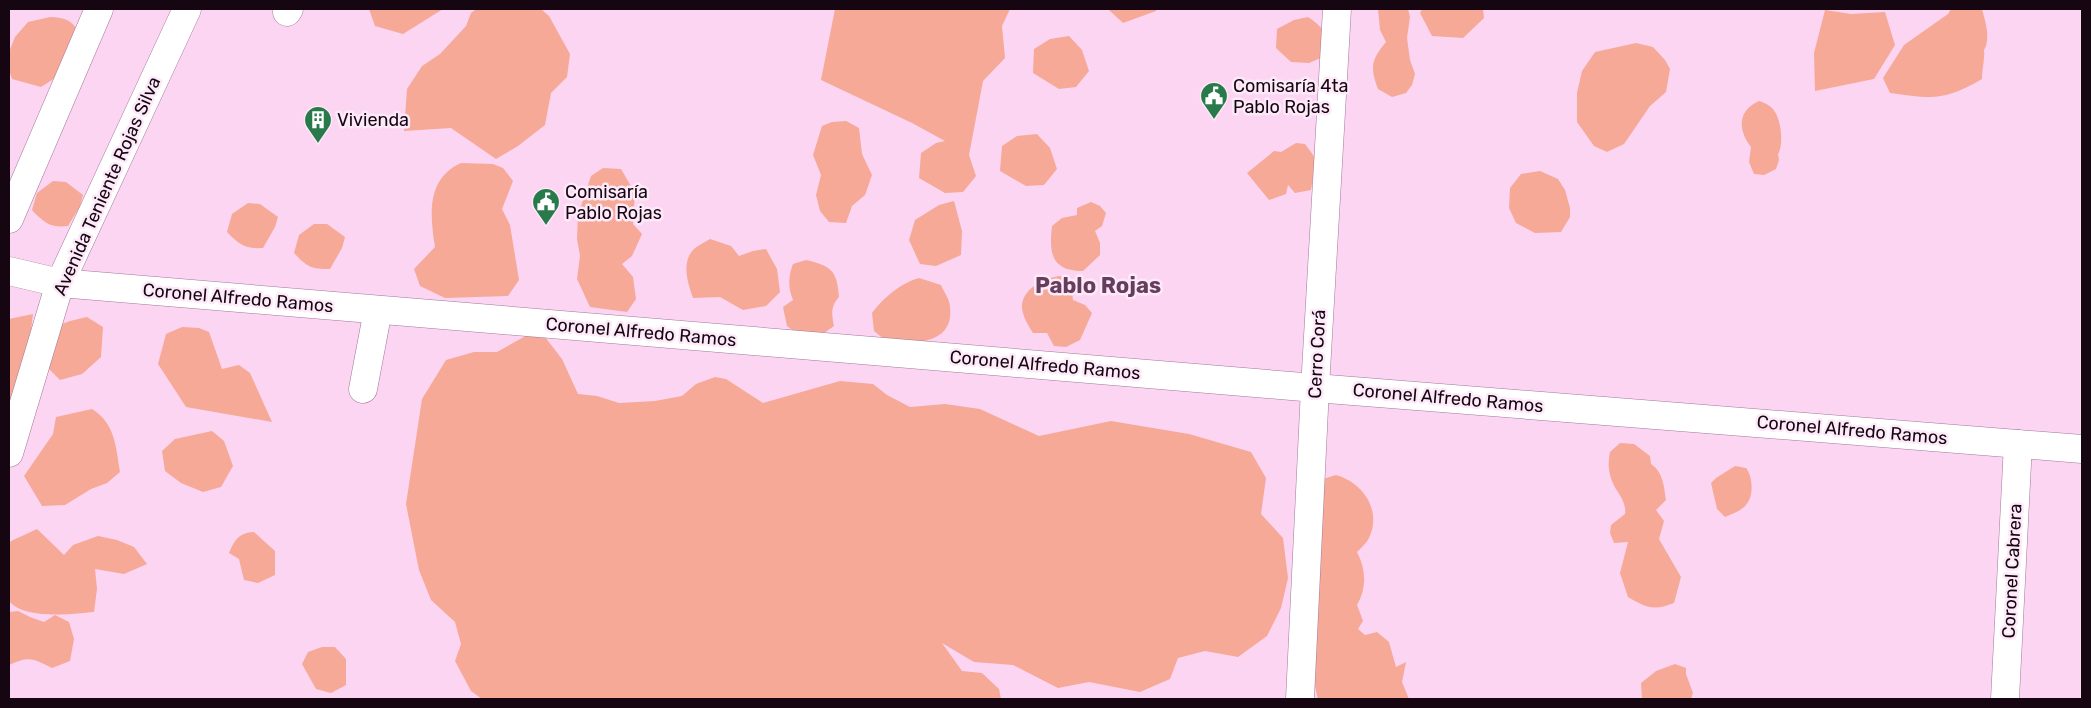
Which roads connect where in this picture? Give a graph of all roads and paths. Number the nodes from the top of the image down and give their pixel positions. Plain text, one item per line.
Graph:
1 (100, 9) edge
2 (187, 9) edge
3 (1337, 9) edge
4 (9, 219) edge
5 (9, 271) edge
6 (60, 283) junction
7 (378, 310) junction
8 (1314, 388) junction
9 (363, 389) dead end
10 (2018, 444) junction
11 (2082, 449) edge
12 (9, 453) edge
13 (1300, 699) edge
14 (2005, 699) edge

1 - 4 street
2 - 6 street, Avenida Teniente Rojas Silva
3 - 8 street, Cerro Corá
5 - 6 street, Coronel Alfredo Ramos
6 - 7 street, Coronel Alfredo Ramos
6 - 12 street, Avenida Teniente Rojas Silva
7 - 8 street, Coronel Alfredo Ramos
7 - 9 street
8 - 10 street, Coronel Alfredo Ramos
8 - 13 street, Cerro Corá
10 - 11 street, Coronel Alfredo Ramos
10 - 14 street, Coronel Cabrera

